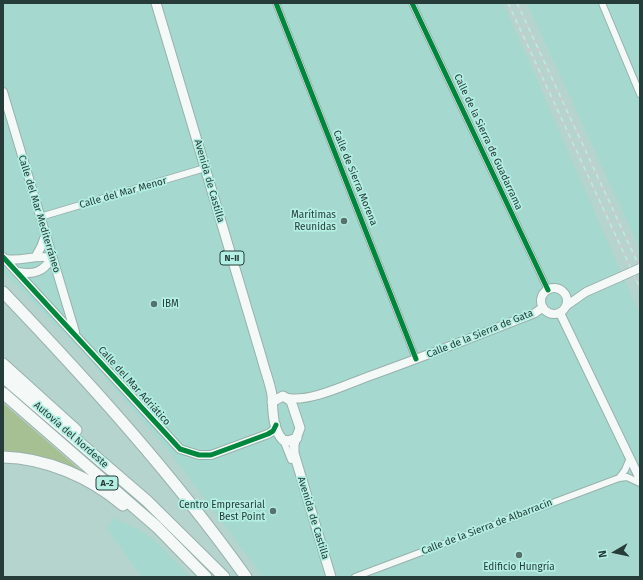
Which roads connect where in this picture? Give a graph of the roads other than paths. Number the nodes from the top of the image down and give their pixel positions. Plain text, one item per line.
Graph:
1 (156, 3) edge
2 (276, 3) edge
3 (412, 3) edge
4 (602, 3) edge
5 (3, 92) edge
6 (640, 94) edge
7 (205, 168) junction
8 (40, 217) junction
9 (45, 235) junction
10 (36, 256) junction
11 (4, 258) edge
12 (52, 258) junction
13 (640, 268) edge
14 (18, 272) junction
15 (548, 290) junction
16 (3, 292) edge
17 (563, 292) junction
18 (586, 292) junction
19 (566, 306) junction
20 (542, 308) junction
21 (560, 313) junction
22 (76, 335) junction
23 (262, 359) junction
24 (416, 359) junction
25 (3, 364) edge
26 (3, 377) edge
27 (3, 393) edge
28 (285, 397) junction
29 (303, 398) junction
30 (272, 402) junction
31 (295, 412) junction
32 (276, 425) junction
33 (297, 438) junction
34 (282, 439) junction
35 (235, 447) junction
36 (3, 457) edge
37 (630, 458) junction
38 (619, 478) junction
39 (640, 479) edge
40 (640, 483) edge
41 (147, 501) junction
42 (331, 576) edge
43 (206, 577) edge
44 (224, 577) edge
45 (246, 577) edge
46 (354, 577) edge

1 - 7 main road, Avenida de Castilla / N-II
2 - 24 street, Calle de Sierra Morena
3 - 15 street, Calle de la Sierra de Guadarrama
4 - 6 street
5 - 8 street, Calle del Mar Mediterráneo
7 - 8 street, Calle del Mar Menor
7 - 23 main road, Avenida de Castilla / N-II
8 - 9 street, Calle del Mar Mediterráneo
9 - 10 street
9 - 12 street, Calle del Mar Mediterráneo
10 - 11 street, Calle del Mar Adriático
10 - 12 street, Calle del Mar Adriático
11 - 14 street, Calle del Mar Adriático
12 - 14 street
12 - 22 street, Calle del Mar Mediterráneo
13 - 18 street, bridge
14 - 22 street, Calle del Mar Adriático
15 - 17 street
15 - 20 street
16 - 45 highway
17 - 18 street
17 - 19 street
18 - 19 street
19 - 21 street
20 - 21 street
20 - 24 street, Calle de la Sierra de Gata
21 - 37 street
22 - 35 street, Calle del Mar Adriático
23 - 28 main road, Avenida de Castilla / N-II
23 - 30 main road, Avenida de Castilla / N-II
24 - 29 street, Calle de la Sierra de Gata
25 - 41 highway
26 - 41 highway, Autovía del Nordeste / A-2
27 - 43 highway, Autovía del Nordeste / A-2
28 - 29 street, Calle de la Sierra de Gata
28 - 30 main road
28 - 31 main road, N-II
29 - 31 street
30 - 32 main road, N-II
31 - 33 main road, N-II
32 - 34 main road, N-II
32 - 35 street, Calle del Mar Adriático
33 - 34 main road
33 - 42 main road, Avenida de Castilla / N-II
34 - 35 street, Calle del Mar Adriático
34 - 42 street, Avenida de Castilla / N-II
36 - 43 highway
37 - 38 street
37 - 39 street
38 - 40 street
38 - 46 street, Calle de la Sierra de Albarracín
41 - 44 highway, Autovía del Nordeste / A-2

